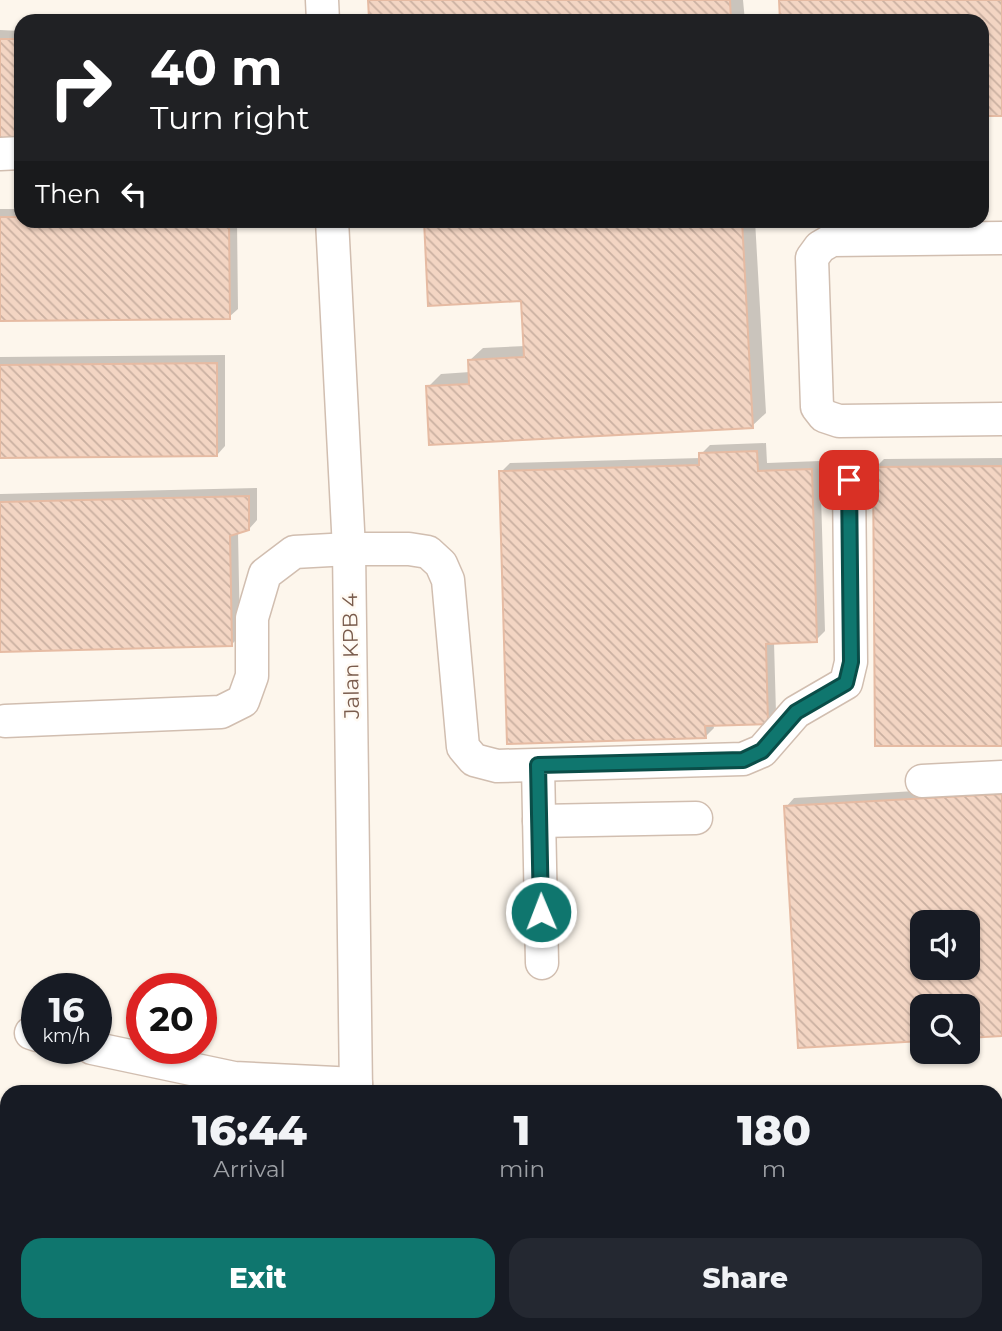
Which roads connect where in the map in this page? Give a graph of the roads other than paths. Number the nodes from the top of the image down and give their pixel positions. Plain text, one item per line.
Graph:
1 (332, 228) edge
2 (1002, 238) edge
3 (1002, 419) edge
4 (849, 480) dead end
5 (349, 549) junction
6 (5, 721) dead end
7 (538, 765) junction
8 (1002, 777) edge
9 (922, 781) dead end
10 (696, 818) dead end
11 (539, 821) junction
12 (542, 963) dead end
13 (112, 1052) edge
14 (319, 1085) edge
15 (356, 1085) edge

1 - 5 street, Jalan KPB 4
2 - 3 street
4 - 7 street
5 - 6 street
5 - 7 street
5 - 15 street, Jalan KPB 4
7 - 11 street
8 - 9 street
10 - 11 street
11 - 12 street
13 - 14 street

